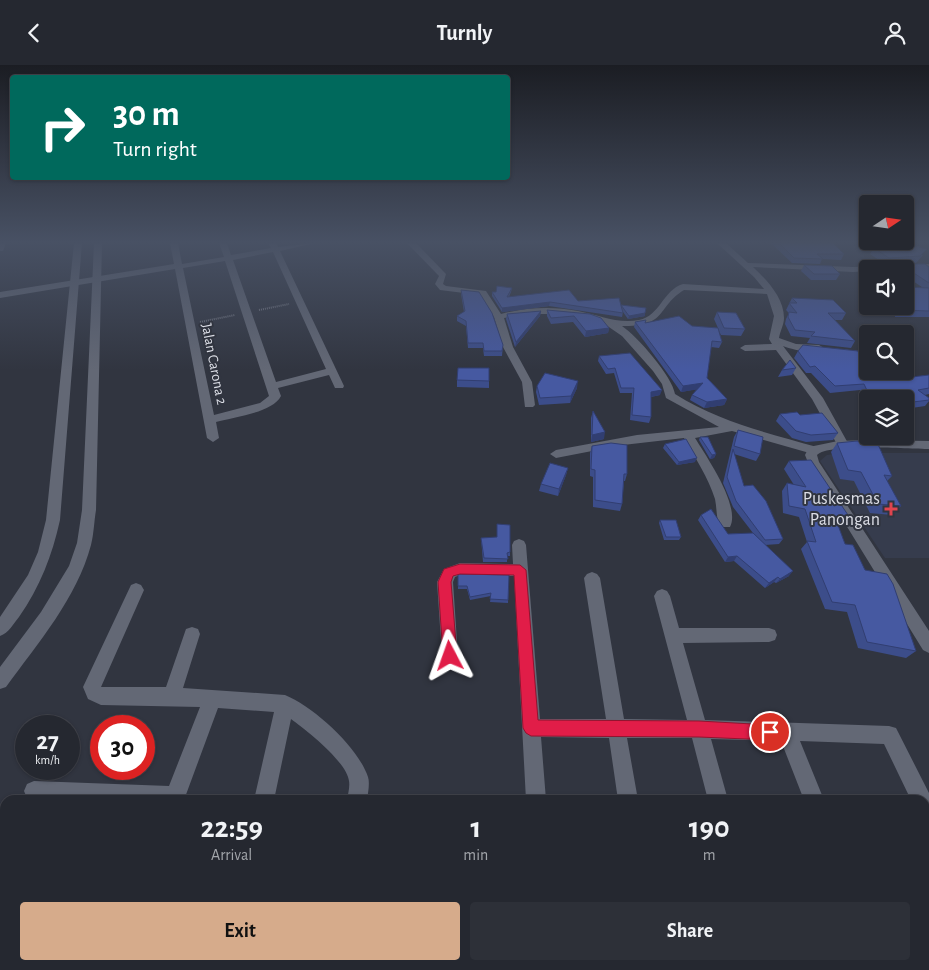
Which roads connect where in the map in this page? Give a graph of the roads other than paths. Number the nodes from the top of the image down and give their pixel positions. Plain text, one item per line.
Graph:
1 (66, 285) edge
2 (74, 285) edge
3 (96, 285) edge
4 (182, 285) edge
5 (238, 285) edge
6 (291, 285) edge
7 (440, 285) edge
8 (763, 285) edge
9 (769, 292) junction
10 (0, 295) edge
11 (500, 317) junction
12 (610, 323) junction
13 (776, 343) junction
14 (745, 347) dead end
15 (859, 354) edge
16 (332, 371) junction
17 (272, 386) junction
18 (339, 386) dead end
19 (529, 405) dead end
20 (209, 420) junction
21 (730, 428) junction
22 (687, 434) junction
23 (213, 438) dead end
24 (842, 445) junction
25 (929, 445) edge
26 (813, 450) junction
27 (556, 455) dead end
28 (725, 523) dead end
29 (519, 545) dead end
30 (520, 570) junction
31 (592, 579) dead end
32 (136, 590) dead end
33 (662, 596) dead end
34 (0, 629) edge
35 (192, 634) dead end
36 (769, 635) dead end
37 (673, 636) junction
38 (929, 645) edge
39 (450, 656) dead end
40 (0, 681) edge
41 (172, 696) junction
42 (212, 699) junction
43 (285, 704) junction
44 (531, 728) junction
45 (699, 729) junction
46 (615, 730) junction
47 (787, 733) junction
48 (34, 791) dead end
49 (114, 795) edge
50 (175, 795) edge
51 (265, 795) edge
52 (357, 795) edge
53 (536, 795) edge
54 (627, 795) edge
55 (717, 795) edge
56 (812, 795) edge
57 (919, 795) edge

1 - 10 street
2 - 34 street
3 - 40 street
4 - 20 street, Jalan Carona 2
5 - 17 street
6 - 16 street
7 - 11 street
8 - 9 street
9 - 12 street
9 - 13 street
11 - 12 street
11 - 19 street
12 - 21 street
13 - 14 street
13 - 15 street
13 - 24 street
16 - 17 street
16 - 18 street
17 - 20 street
20 - 23 street, Jalan Carona 2
21 - 22 street
21 - 26 street
22 - 27 street
22 - 28 street
24 - 25 street
24 - 26 street
26 - 38 street
29 - 30 street
30 - 39 street
30 - 44 street
31 - 46 street
32 - 41 street
33 - 37 street
35 - 41 street
36 - 37 street
37 - 45 street
41 - 42 street
42 - 43 street
42 - 50 street
43 - 51 street
43 - 52 street
44 - 46 street
44 - 53 street
45 - 46 street
45 - 47 street
45 - 55 street
46 - 54 street
47 - 56 street
47 - 57 street
48 - 49 street

